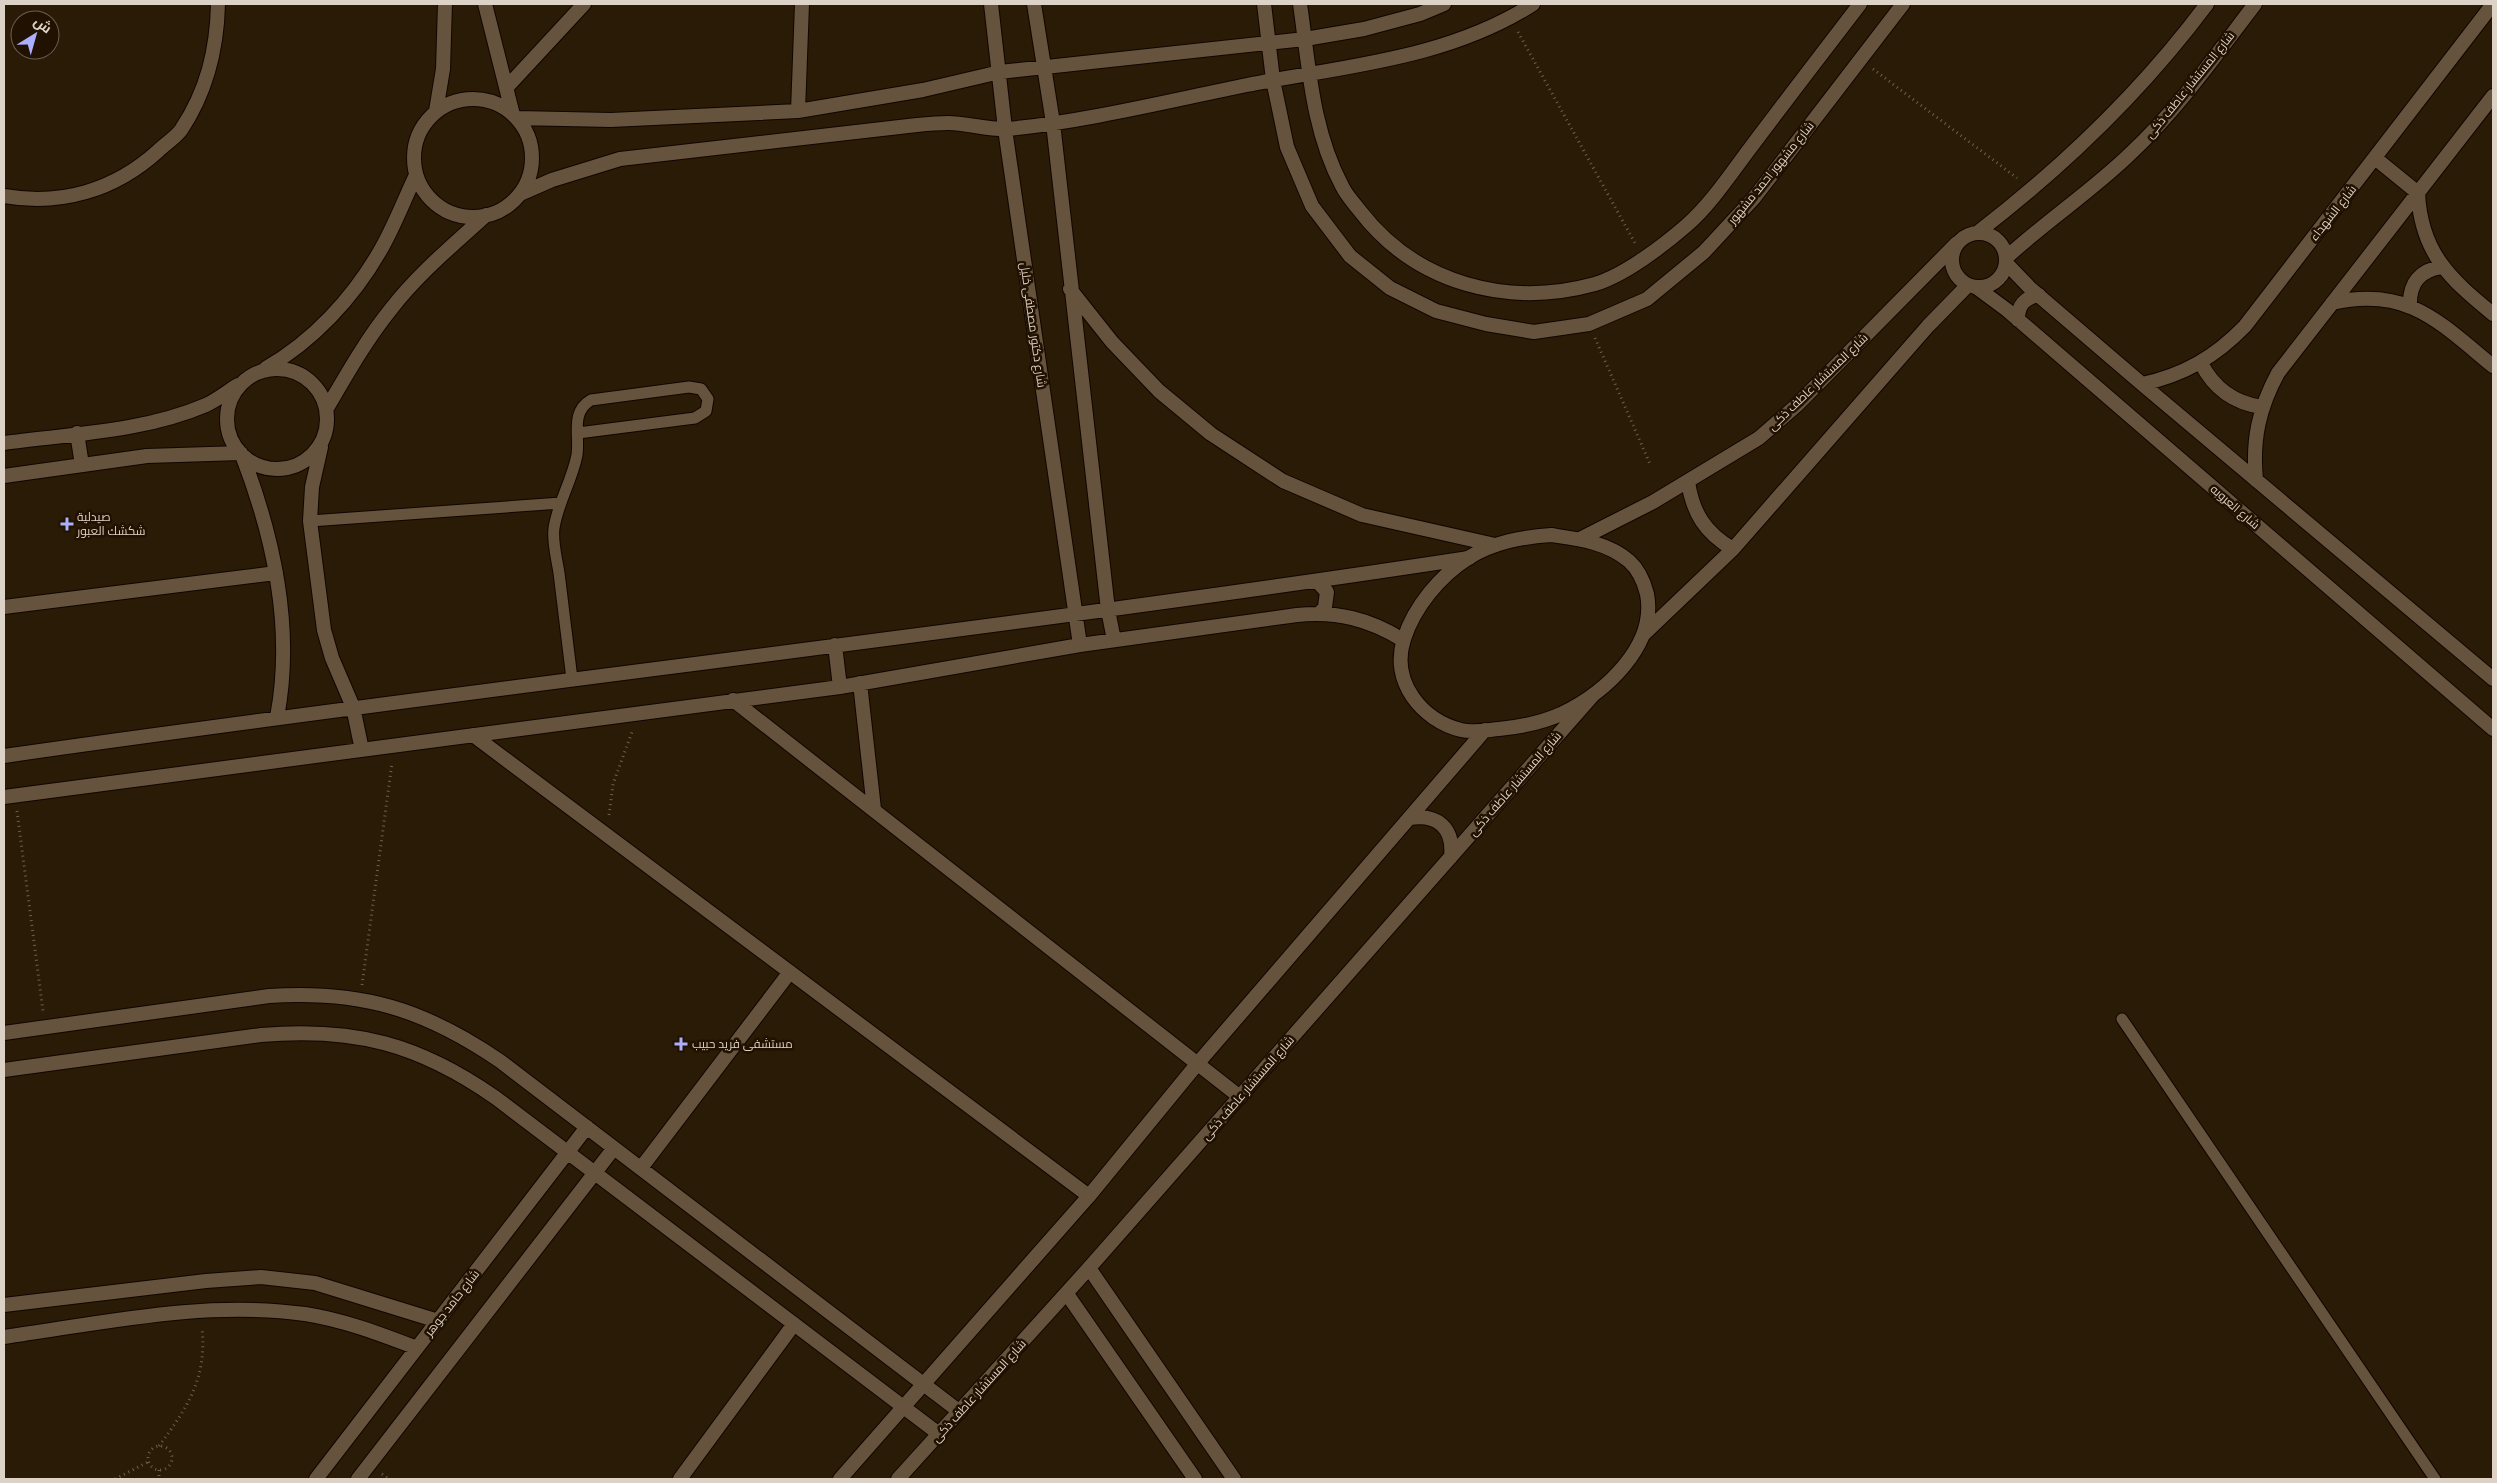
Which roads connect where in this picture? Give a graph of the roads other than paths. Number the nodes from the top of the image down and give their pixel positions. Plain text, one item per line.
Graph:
1 (218, 4) edge
2 (445, 4) edge
3 (485, 4) edge
4 (584, 4) edge
5 (802, 4) edge
6 (991, 4) edge
7 (1034, 4) edge
8 (1264, 4) edge
9 (1300, 4) edge
10 (1444, 4) edge
11 (1533, 4) edge
12 (1860, 4) edge
13 (1904, 4) edge
14 (2255, 4) edge
15 (2492, 4) edge
16 (2200, 6) edge
17 (1305, 39) junction
18 (1268, 42) junction
19 (1044, 67) junction
20 (1000, 72) junction
21 (1310, 74) junction
22 (1273, 80) junction
23 (507, 87) junction
24 (2493, 96) edge
25 (436, 111) junction
26 (798, 111) junction
27 (515, 117) junction
28 (1053, 123) junction
29 (1005, 129) junction
30 (2375, 158) junction
31 (416, 175) junction
32 (2418, 193) junction
33 (520, 194) junction
34 (4, 196) edge
35 (486, 215) junction
36 (1977, 233) junction
37 (1958, 243) junction
38 (2006, 260) junction
39 (2442, 267) junction
40 (1972, 286) junction
41 (1070, 289) junction
42 (2039, 295) junction
43 (2332, 303) junction
44 (2410, 306) junction
45 (2493, 314) edge
46 (2018, 320) junction
47 (2202, 363) junction
48 (2493, 366) edge
49 (258, 372) junction
50 (245, 380) junction
51 (2142, 384) junction
52 (2262, 407) junction
53 (326, 408) junction
54 (578, 432) junction
55 (77, 433) junction
56 (4, 443) edge
57 (322, 443) junction
58 (242, 454) junction
59 (82, 465) junction
60 (4, 476) edge
61 (2256, 480) junction
62 (1688, 482) junction
63 (561, 503) junction
64 (310, 521) junction
65 (1580, 539) junction
66 (1495, 545) junction
67 (1733, 548) junction
68 (1469, 558) junction
69 (276, 572) junction
70 (1317, 581) junction
71 (4, 607) edge
72 (1108, 610) junction
73 (1320, 613) junction
74 (1074, 614) junction
75 (1644, 634) junction
76 (1114, 640) junction
77 (1403, 640) junction
78 (1080, 645) junction
79 (835, 646) junction
80 (572, 679) junction
81 (2493, 679) edge
82 (860, 683) junction
83 (840, 687) junction
84 (1594, 694) junction
85 (733, 700) junction
86 (353, 707) junction
87 (277, 717) junction
88 (2493, 728) edge
89 (1485, 730) junction
90 (472, 735) junction
91 (362, 750) junction
92 (4, 756) edge
93 (9, 797) edge
94 (874, 808) junction
95 (1410, 818) junction
96 (1451, 857) junction
97 (790, 972) junction
98 (2122, 1019) dead end
99 (4, 1033) edge
100 (1198, 1063) junction
101 (4, 1070) edge
102 (1240, 1097) junction
103 (587, 1127) junction
104 (614, 1148) junction
105 (568, 1153) junction
106 (640, 1168) junction
107 (594, 1174) junction
108 (1089, 1196) junction
109 (1089, 1268) junction
110 (1067, 1294) junction
111 (4, 1305) edge
112 (438, 1321) junction
113 (794, 1324) junction
114 (4, 1337) edge
115 (417, 1348) junction
116 (924, 1385) junction
117 (904, 1408) junction
118 (960, 1412) junction
119 (940, 1434) junction
120 (316, 1479) edge
121 (358, 1479) edge
122 (680, 1479) edge
123 (840, 1479) edge
124 (898, 1479) edge
125 (1195, 1479) edge
126 (1234, 1479) edge
127 (2435, 1479) edge

1 - 34 street
2 - 25 street
3 - 23 street
4 - 23 street
5 - 26 street
6 - 20 street, شارع دكتور مصطفى خليل
7 - 19 street
8 - 18 street, شارع مشهور احمد مشهور
9 - 17 street
10 - 17 street
11 - 21 street
12 - 21 street
13 - 22 street, شارع مشهور احمد مشهور
14 - 38 street, شارع المستشار عاطف ذكى
15 - 30 street, شارع الشهداء
16 - 36 street
17 - 18 street
17 - 21 street
18 - 19 street
18 - 22 street, شارع مشهور احمد مشهور
19 - 20 street
19 - 28 street
20 - 26 street
20 - 29 street, شارع دكتور مصطفى خليل
21 - 22 street
22 - 28 street
23 - 27 street
24 - 32 street
25 - 27 street
25 - 31 street
26 - 27 street
27 - 33 street
28 - 29 street
28 - 41 street
29 - 33 street
29 - 74 street, شارع دكتور مصطفى خليل
30 - 32 street
30 - 47 street, شارع الشهداء
31 - 35 street
31 - 49 street
32 - 39 street
32 - 43 street
33 - 35 street
35 - 53 street
36 - 37 street
36 - 38 street
37 - 40 street
37 - 62 street, شارع المستشار عاطف ذكى
38 - 40 street
38 - 42 street
39 - 44 street
39 - 45 street
40 - 46 street, شارع العروبه
40 - 67 street
41 - 66 street
41 - 72 street
42 - 46 street
42 - 51 street
43 - 44 street
43 - 52 street
44 - 48 street
46 - 88 street, شارع العروبه
47 - 51 street, شارع الشهداء
47 - 52 street
49 - 50 street
49 - 53 street
50 - 55 street
50 - 58 street
51 - 61 street
52 - 61 street
53 - 57 street
54 - 54 lane
54 - 63 lane
55 - 56 street
55 - 59 street
57 - 58 street
57 - 64 street
58 - 59 street
58 - 69 street
59 - 60 street
61 - 81 street
62 - 65 street, شارع المستشار عاطف ذكى
62 - 67 street
63 - 64 lane
63 - 80 lane
64 - 86 street
65 - 66 street
65 - 75 street
66 - 68 street
67 - 75 street
68 - 70 street
68 - 77 street
69 - 71 street
69 - 87 street
70 - 72 street
70 - 73 street
72 - 74 street
72 - 76 street
73 - 76 street
73 - 77 street
74 - 78 street, شارع دكتور مصطفى خليل
74 - 79 street
75 - 84 street
76 - 78 street
77 - 89 street
78 - 82 street
79 - 80 street
79 - 83 street
80 - 86 street
82 - 83 street
82 - 94 street
83 - 85 street
84 - 89 street
84 - 96 street, شارع المستشار عاطف ذكى
85 - 90 street
85 - 94 street
86 - 87 street
86 - 91 street
87 - 92 street
89 - 95 street
90 - 91 street
90 - 97 street
91 - 93 street
94 - 100 street
95 - 96 street
95 - 100 street
96 - 102 street, شارع المستشار عاطف ذكى
97 - 106 street
97 - 108 street
98 - 127 lane
99 - 103 street
100 - 102 street
100 - 108 street
101 - 105 street
102 - 109 street, شارع المستشار عاطف ذكى
103 - 104 street
103 - 105 street, شارع حامد جوهر
104 - 106 street
104 - 107 street
105 - 107 street
105 - 112 street, شارع حامد جوهر
106 - 116 street
107 - 113 street
107 - 121 street
108 - 116 street
109 - 110 street, شارع المستشار عاطف ذكى
109 - 126 street
110 - 118 street, شارع المستشار عاطف ذكى
110 - 125 street
111 - 112 street
112 - 115 street, شارع حامد جوهر
113 - 117 street
113 - 122 street
114 - 115 street
115 - 120 street, شارع حامد جوهر
116 - 117 street
116 - 118 street
117 - 119 street
117 - 123 street
118 - 119 street, شارع المستشار عاطف ذكى
119 - 124 street, شارع المستشار عاطف ذكى

